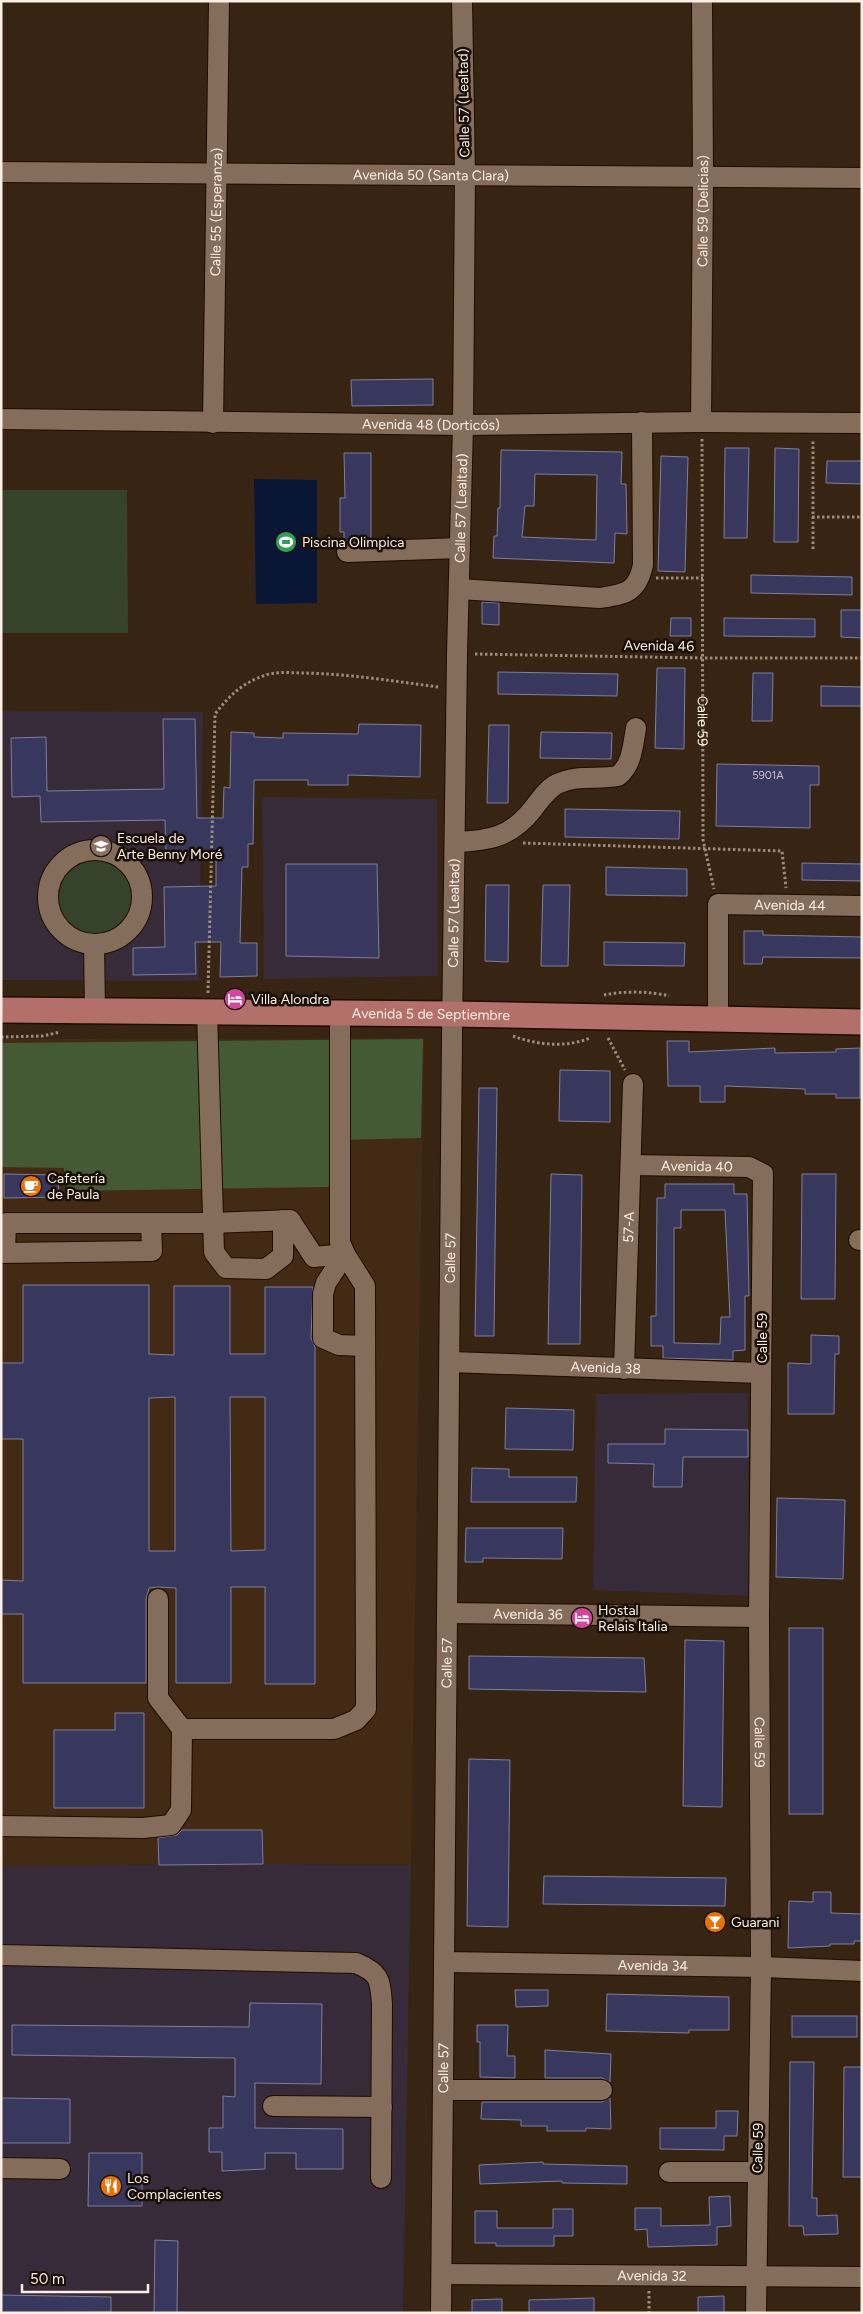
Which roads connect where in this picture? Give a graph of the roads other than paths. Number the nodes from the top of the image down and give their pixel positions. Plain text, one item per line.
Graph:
1 (219, 1) edge
2 (462, 1) edge
3 (702, 1) edge
4 (1, 172) edge
5 (217, 173) junction
6 (464, 175) junction
7 (703, 176) junction
8 (862, 178) edge
9 (1, 419) edge
10 (642, 422) junction
11 (701, 422) junction
12 (213, 423) junction
13 (862, 423) edge
14 (463, 425) junction
15 (460, 548) junction
16 (346, 552) dead end
17 (459, 589) junction
18 (636, 728) dead end
19 (455, 842) junction
20 (862, 906) edge
21 (94, 944) junction
22 (1, 1010) edge
23 (96, 1011) junction
24 (207, 1011) junction
25 (340, 1013) junction
26 (453, 1014) junction
27 (718, 1020) junction
28 (862, 1022) edge
29 (633, 1084) road end
30 (631, 1165) junction
31 (763, 1174) joint
32 (283, 1220) junction
33 (151, 1223) junction
34 (212, 1223) junction
35 (3, 1253) edge
36 (345, 1254) junction
37 (365, 1346) junction
38 (450, 1362) junction
39 (624, 1369) junction
40 (761, 1373) junction
41 (158, 1599) dead end
42 (447, 1613) junction
43 (759, 1617) junction
44 (182, 1729) junction
45 (1, 1826) edge
46 (1, 1955) edge
47 (444, 1962) junction
48 (761, 1967) junction
49 (862, 1971) edge
50 (443, 2090) junction
51 (602, 2090) dead end
52 (273, 2106) dead end
53 (382, 2107) junction
54 (1, 2168) edge
55 (60, 2169) dead end
56 (669, 2172) dead end
57 (757, 2172) junction
58 (381, 2178) dead end
59 (442, 2274) junction
60 (755, 2277) junction
61 (862, 2277) edge
62 (441, 2313) edge
63 (756, 2313) edge

1 - 5 street, Calle 55 (Esperanza)
2 - 6 street, Calle 57 (Lealtad)
3 - 7 street, Calle 59 (Delicias)
4 - 5 street, Avenida 50 (Santa Clara)
5 - 6 street, Avenida 50 (Santa Clara)
5 - 12 street, Calle 55 (Esperanza)
6 - 7 street, Avenida 50 (Santa Clara)
6 - 14 street, Calle 57 (Lealtad)
7 - 8 street, Avenida 50 (Santa Clara)
7 - 11 street, Calle 59 (Delicias)
9 - 12 street, Avenida 48 (Dorticós)
10 - 11 street, Avenida 48 (Dorticós)
10 - 14 street, Avenida 48 (Dorticós)
10 - 17 street
11 - 13 street, Avenida 48 (Dorticós)
12 - 14 street, Avenida 48 (Dorticós)
14 - 15 street, Calle 57 (Lealtad)
15 - 16 street
15 - 17 street, Calle 57 (Lealtad)
17 - 19 street, Calle 57 (Lealtad)
18 - 19 street
19 - 26 street, Calle 57 (Lealtad)
20 - 27 street, Avenida 44
21 - 21 street
21 - 23 street
22 - 23 main road, Avenida 5 de Septiembre
23 - 24 main road, Avenida 5 de Septiembre
24 - 25 main road, Avenida 5 de Septiembre
24 - 34 street
25 - 26 main road, Avenida 5 de Septiembre
25 - 36 street
26 - 27 main road, Avenida 5 de Septiembre
26 - 38 street, Calle 57
27 - 28 main road, Avenida 5 de Septiembre
29 - 30 street, 57-A
30 - 31 street, Avenida 40
30 - 39 street, 57-A
31 - 40 street, Calle 59
32 - 34 street
32 - 34 street
32 - 36 street
33 - 34 street
33 - 35 street
33 - 35 street
36 - 37 street
36 - 37 street
37 - 44 street
38 - 39 street, Avenida 38
38 - 42 street, Calle 57
39 - 40 street, Avenida 38
40 - 43 street, Calle 59
41 - 44 street
42 - 43 street, Avenida 36
42 - 47 street, Calle 57
43 - 48 street, Calle 59
44 - 45 street
46 - 53 street
47 - 48 street, Avenida 34
47 - 50 street, Calle 57
48 - 49 street, Avenida 34
48 - 57 street, Calle 59
50 - 51 street
50 - 59 street, Calle 57
52 - 53 street
53 - 58 street
54 - 55 street
56 - 57 street
57 - 60 street, Calle 59
59 - 60 street, Avenida 32
59 - 62 street, Calle 57
60 - 61 street, Avenida 32
60 - 63 street, Calle 59

